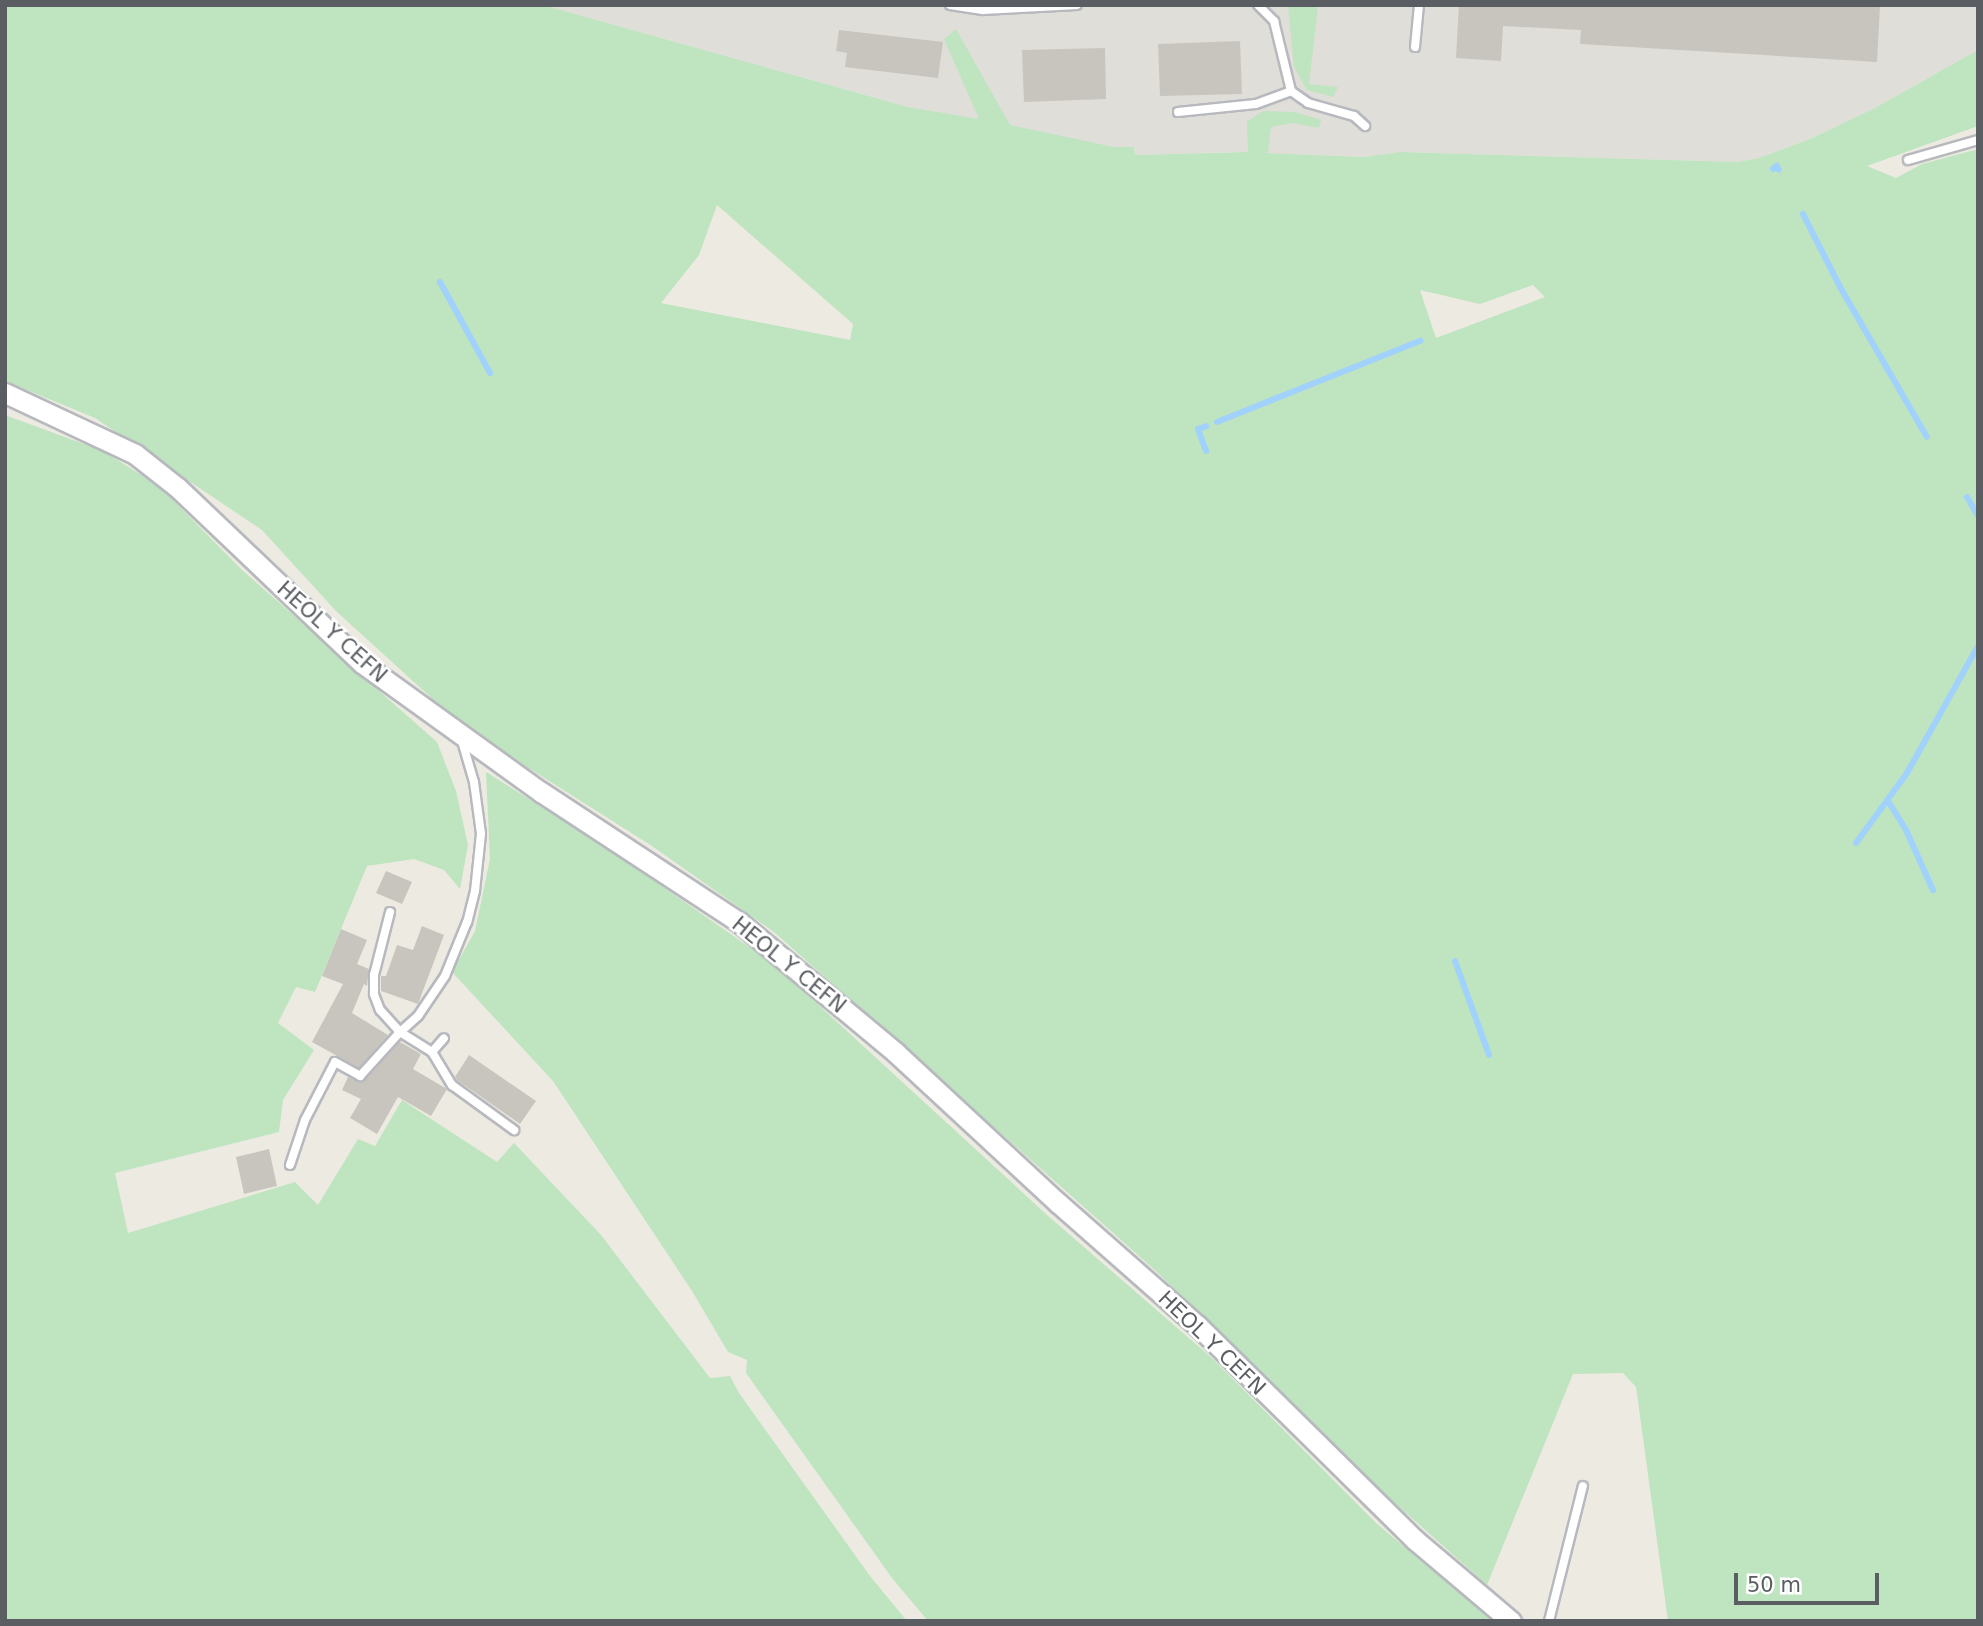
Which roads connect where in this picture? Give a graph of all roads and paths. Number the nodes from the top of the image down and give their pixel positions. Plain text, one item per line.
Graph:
1 (950, 5) edge
2 (1077, 5) edge
3 (1258, 5) edge
4 (1419, 5) edge
5 (1415, 47) dead end
6 (1291, 91) junction
7 (1178, 112) dead end
8 (1365, 126) dead end
9 (1978, 140) edge
10 (1908, 160) dead end
11 (5, 393) edge
12 (461, 735) junction
13 (390, 912) dead end
14 (400, 1032) junction
15 (444, 1038) dead end
16 (432, 1052) junction
17 (514, 1130) dead end
18 (290, 1164) dead end
19 (1583, 1486) dead end
20 (1511, 1621) edge
21 (1549, 1621) edge

1 - 2 lane
3 - 6 lane
4 - 5 lane
6 - 7 lane
6 - 8 lane
9 - 10 lane
11 - 12 street, HEOL Y CEFN
12 - 14 lane
12 - 20 street, HEOL Y CEFN
13 - 14 lane
14 - 16 lane
14 - 18 lane
15 - 16 lane
16 - 17 lane
19 - 21 lane

